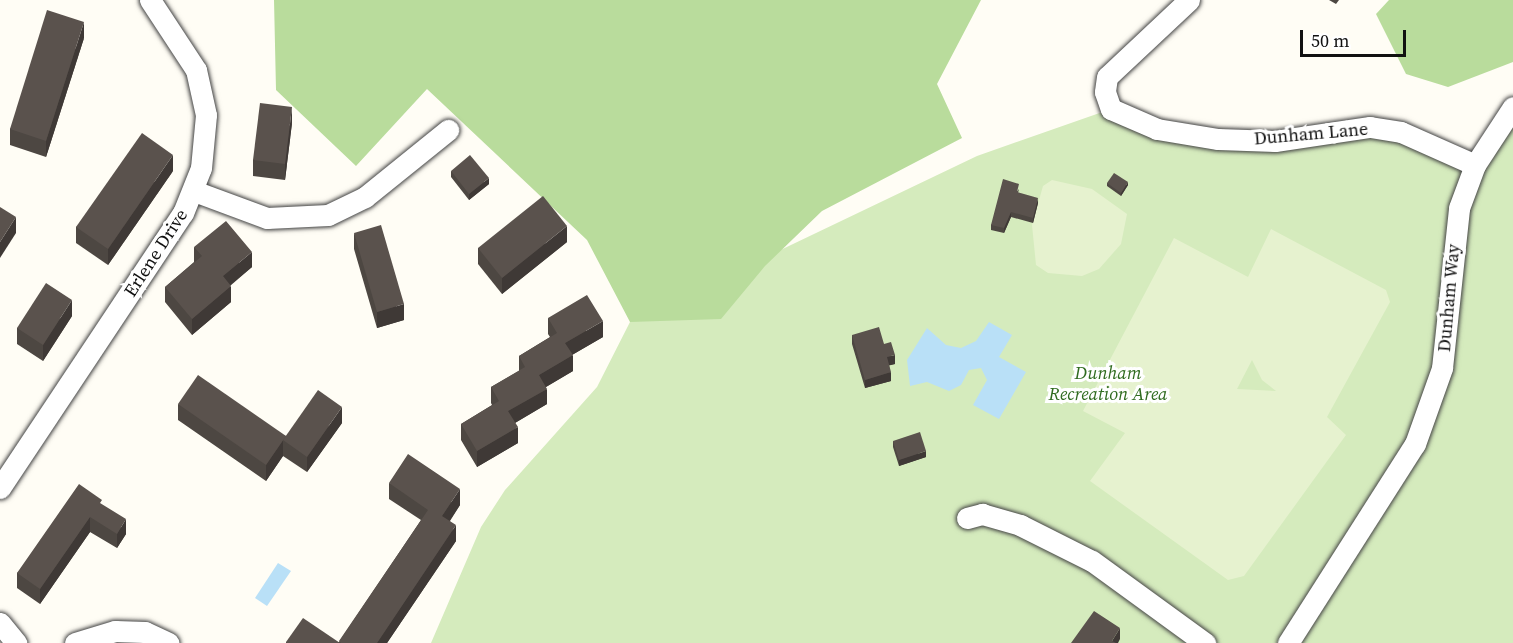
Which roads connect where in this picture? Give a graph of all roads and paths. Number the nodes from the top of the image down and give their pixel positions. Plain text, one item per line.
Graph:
1 (150, 0) edge
2 (1189, 0) edge
3 (1513, 107) edge
4 (447, 130) dead end
5 (1475, 165) junction
6 (194, 191) junction
7 (0, 488) edge
8 (967, 518) dead end
9 (0, 623) edge
10 (16, 643) edge
11 (75, 643) edge
12 (168, 643) edge
13 (1205, 643) edge
14 (1288, 643) edge

1 - 6 street, Erlene Drive
2 - 5 street, Dunham Lane
3 - 5 street, Dunham Way
4 - 6 street
5 - 14 street, Dunham Way
6 - 7 street, Erlene Drive
8 - 13 street
9 - 10 street
11 - 12 street

